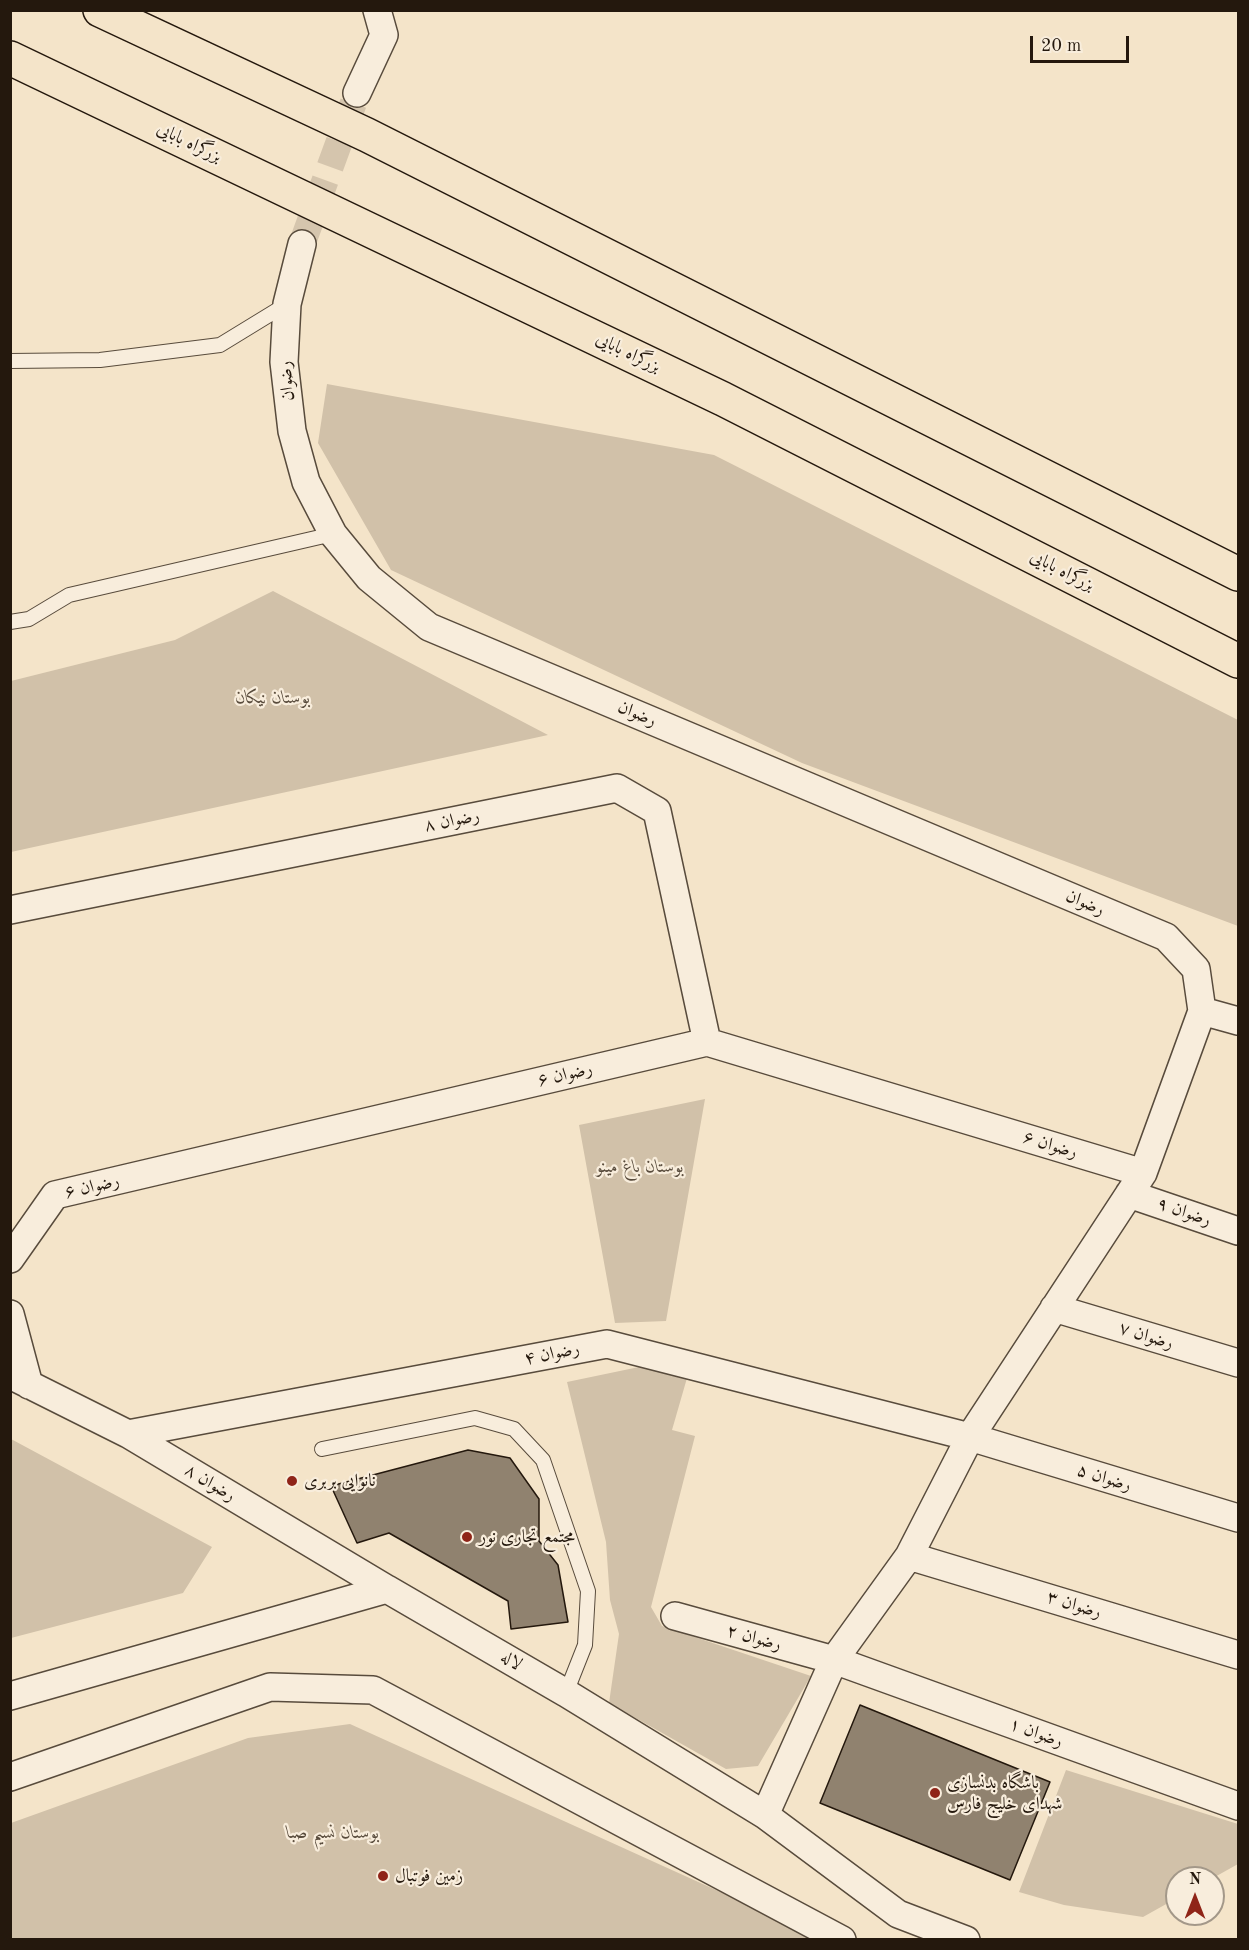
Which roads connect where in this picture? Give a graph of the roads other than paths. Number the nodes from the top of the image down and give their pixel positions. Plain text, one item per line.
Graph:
1 (100, 10) edge
2 (376, 10) edge
3 (10, 58) edge
4 (357, 93) tunnel mouth
5 (302, 244) tunnel mouth
6 (287, 304) junction
7 (10, 361) edge
8 (333, 534) junction
9 (1239, 574) edge
10 (10, 622) edge
11 (1239, 661) edge
12 (10, 910) edge
13 (1202, 1011) junction
14 (1239, 1021) edge
15 (707, 1042) junction
16 (1136, 1183) junction
17 (1239, 1231) edge
18 (10, 1259) edge
19 (1054, 1308) junction
20 (10, 1314) edge
21 (1239, 1363) edge
22 (20, 1380) edge
23 (128, 1434) junction
24 (970, 1437) junction
25 (322, 1449) dead end
26 (1239, 1518) edge
27 (909, 1556) junction
28 (387, 1589) junction
29 (675, 1616) dead end
30 (1239, 1654) edge
31 (834, 1660) junction
32 (566, 1693) junction
33 (10, 1696) edge
34 (10, 1777) edge
35 (1239, 1806) edge
36 (765, 1815) junction
37 (842, 1940) edge
38 (966, 1940) edge

1 - 9 highway
2 - 4 street
3 - 11 highway, بزرگراه بابایی
5 - 6 street, رضوان
6 - 7 lane
6 - 8 street, رضوان
8 - 10 lane
8 - 13 street, رضوان
12 - 15 street, رضوان ۸
13 - 14 street
13 - 16 street
15 - 16 street, رضوان ۶
15 - 18 street, رضوان ۶
16 - 17 street, رضوان ۹
16 - 19 street
19 - 21 street, رضوان ۷
19 - 24 street
20 - 22 street
22 - 23 street, رضوان ۸
23 - 24 street, رضوان ۴
23 - 28 street, رضوان ۸
24 - 26 street, رضوان ۵
24 - 27 street
25 - 32 lane
27 - 30 street, رضوان ۳
27 - 31 street
28 - 32 street, لاله
28 - 33 street
29 - 31 street, رضوان ۲
31 - 35 street, رضوان ۱
31 - 36 street
32 - 36 street, لاله
34 - 37 street
36 - 38 street, لاله

